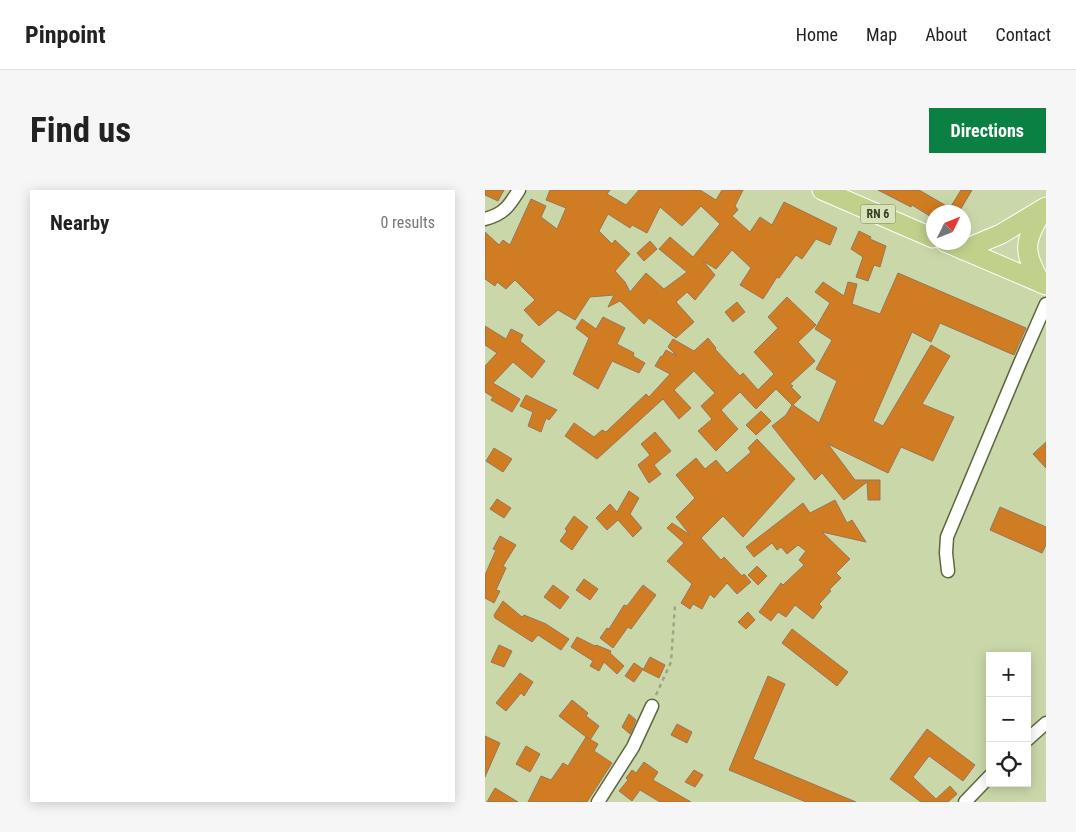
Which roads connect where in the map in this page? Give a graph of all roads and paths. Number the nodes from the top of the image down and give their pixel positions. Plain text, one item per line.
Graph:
1 (519, 190) edge
2 (822, 190) edge
3 (1045, 207) edge
4 (485, 219) edge
5 (926, 235) edge
6 (971, 247) edge
7 (963, 250) edge
8 (1043, 284) edge
9 (1046, 304) edge
10 (948, 571) dead end
11 (675, 604) dead end
12 (652, 706) joint
13 (1046, 723) edge
14 (1031, 736) edge
15 (986, 780) edge
16 (598, 802) edge
17 (965, 802) edge

1 - 4 street
2 - 5 main road, RN 6
3 - 6 main road
3 - 8 main road
7 - 8 main road
9 - 10 street
11 - 12 path
12 - 16 street
13 - 14 street
15 - 17 street

